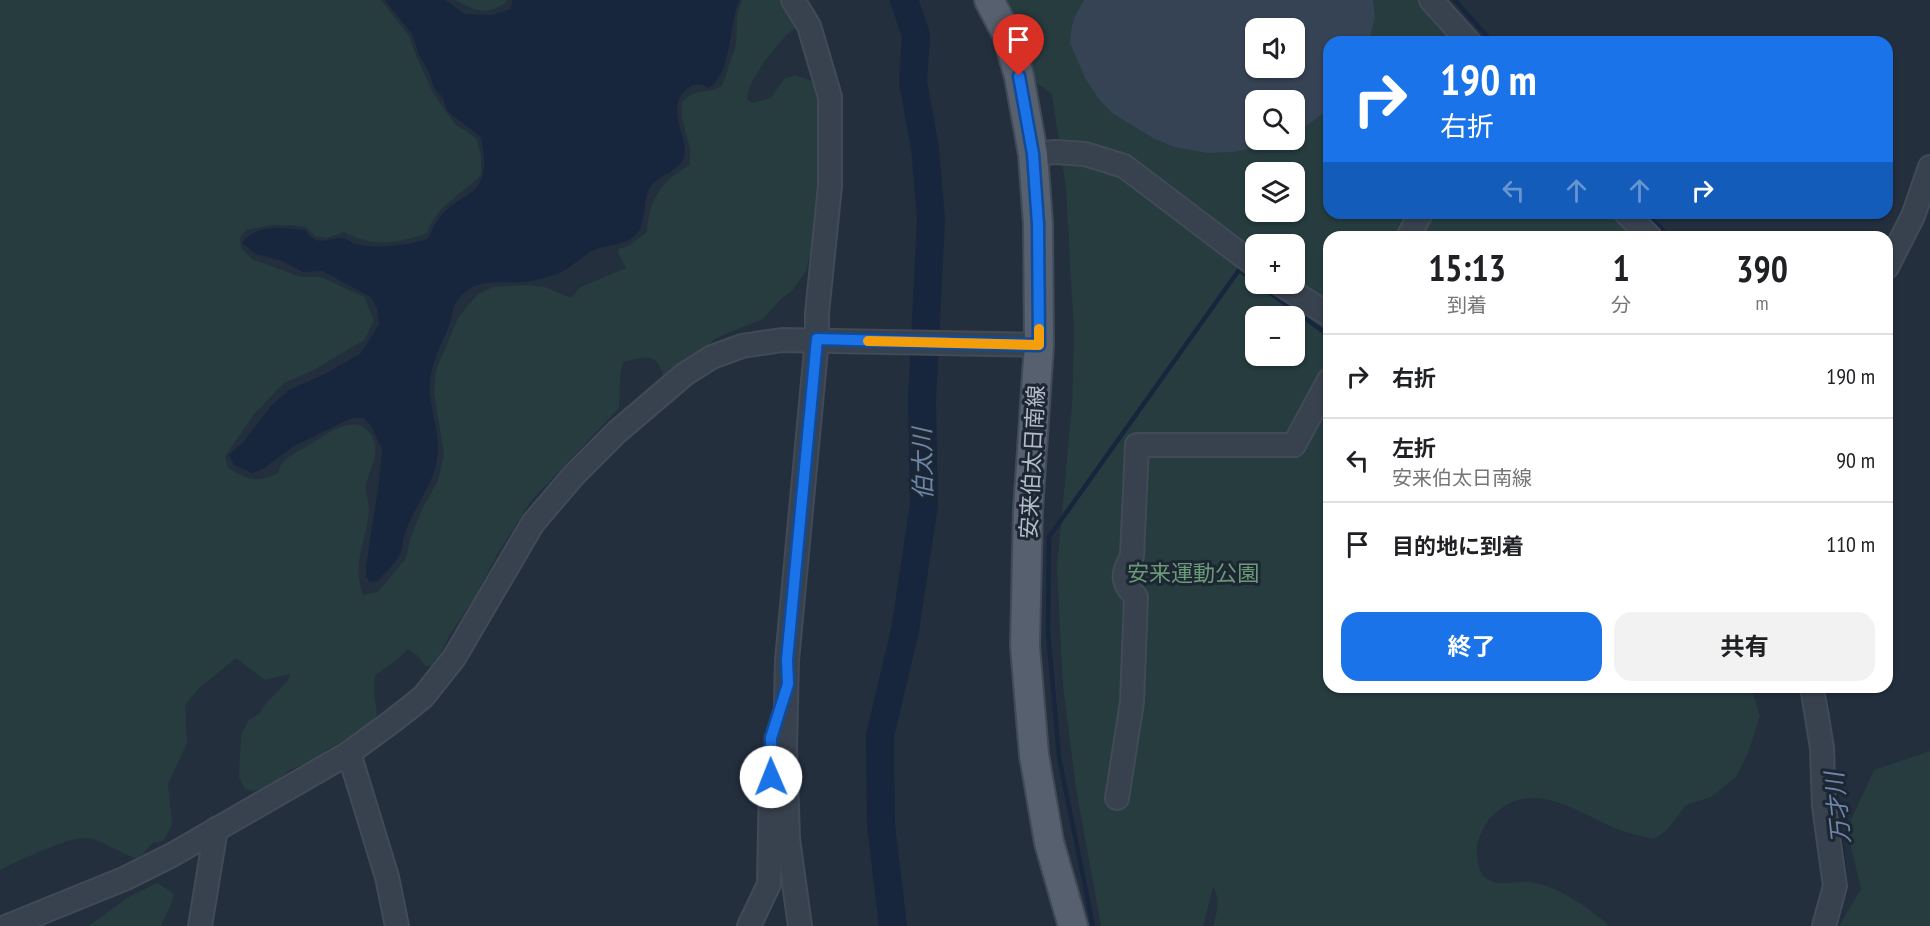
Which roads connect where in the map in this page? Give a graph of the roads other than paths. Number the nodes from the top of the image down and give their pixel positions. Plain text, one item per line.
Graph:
1 (793, 0) edge
2 (989, 0) edge
3 (1431, 0) edge
4 (1464, 36) edge
5 (1033, 154) junction
6 (1930, 167) edge
7 (1632, 219) edge
8 (1644, 231) edge
9 (1893, 255) edge
10 (1245, 258) edge
11 (1296, 294) edge
12 (1323, 311) edge
13 (822, 340) junction
14 (1039, 345) junction
15 (1323, 391) edge
16 (788, 684) junction
17 (1813, 693) edge
18 (349, 753) junction
19 (1117, 798) dead end
20 (216, 829) junction
21 (8, 926) edge
22 (200, 926) edge
23 (397, 926) edge
24 (749, 926) edge
25 (800, 926) edge
26 (1073, 926) edge
27 (1824, 926) edge

1 - 13 street
2 - 5 main road, 安来伯太日南線
3 - 4 street
5 - 10 street
5 - 14 main road, 安来伯太日南線
6 - 9 street
7 - 8 street
11 - 12 street
13 - 14 street
13 - 16 street
13 - 18 street
14 - 26 main road, 安来伯太日南線
15 - 19 street
16 - 24 street
16 - 25 street
17 - 27 street
18 - 20 street
18 - 23 street
20 - 21 street
20 - 22 street

